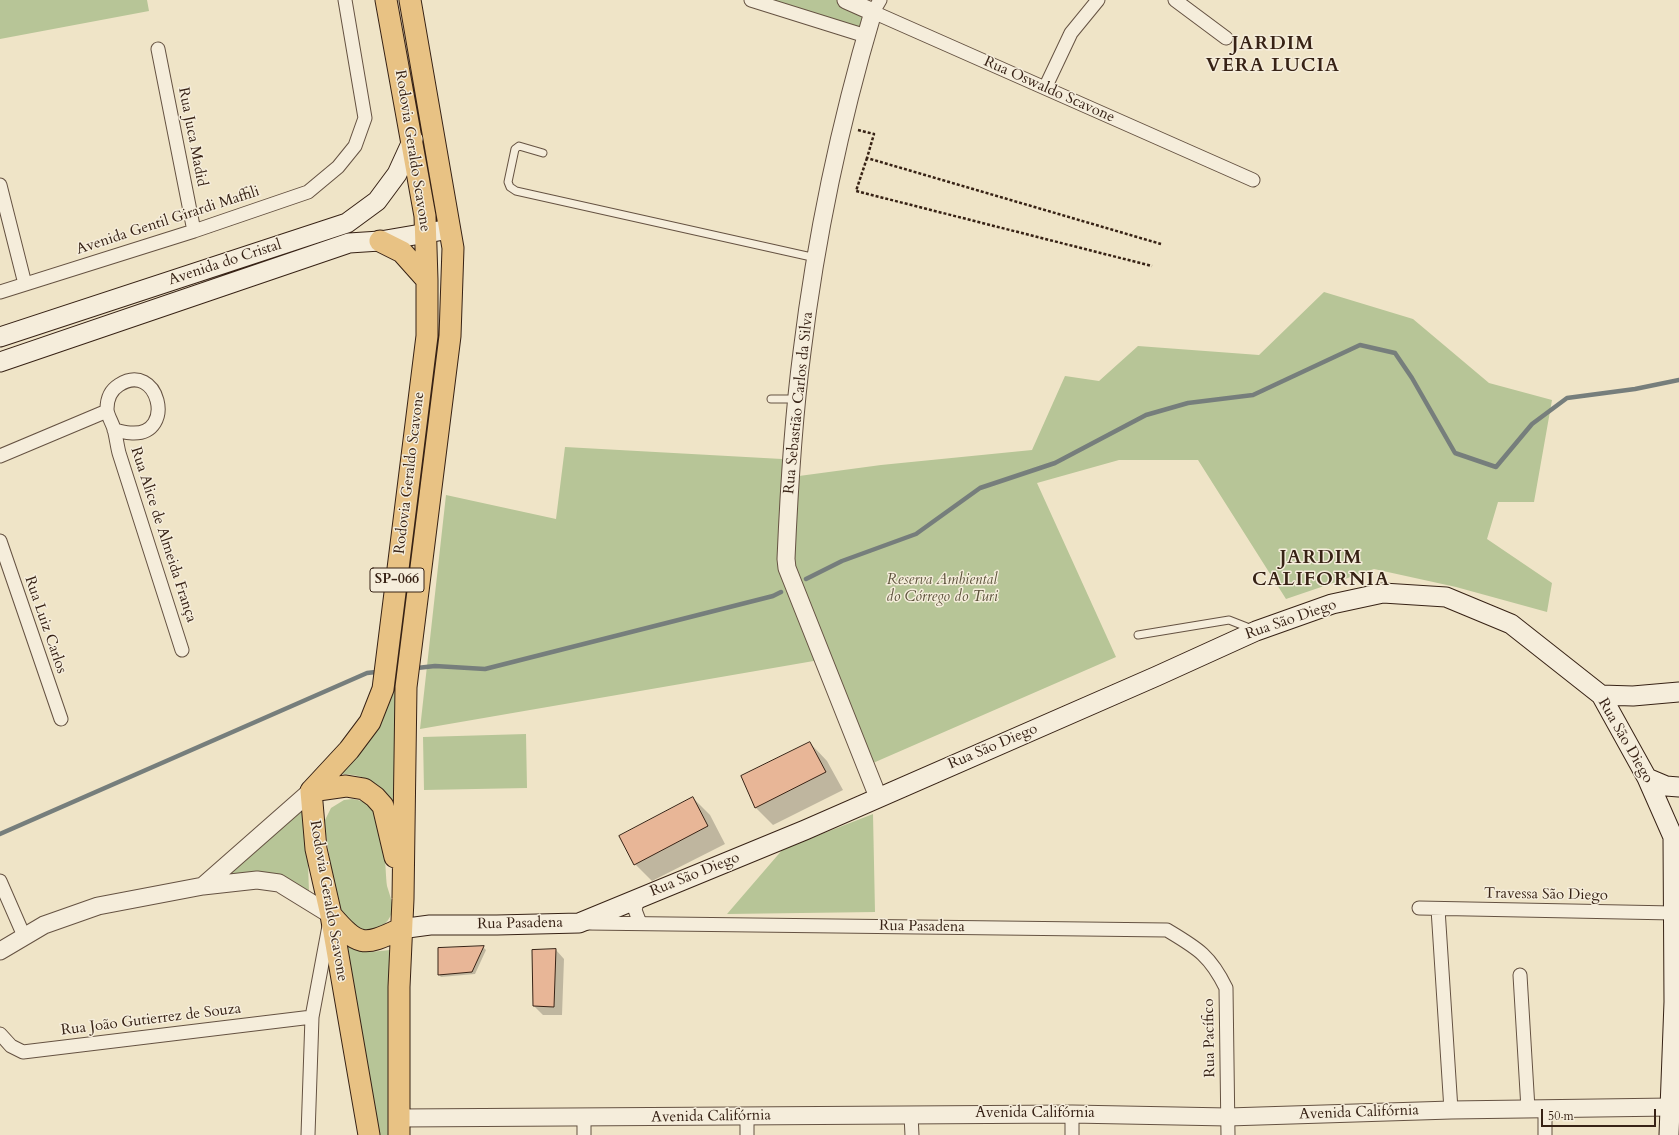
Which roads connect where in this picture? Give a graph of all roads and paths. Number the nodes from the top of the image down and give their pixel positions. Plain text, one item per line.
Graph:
1 (345, 0) edge
2 (386, 0) edge
3 (410, 0) edge
4 (751, 0) edge
5 (846, 0) edge
6 (1098, 0) edge
7 (1175, 0) edge
8 (876, 6) edge
9 (866, 36) junction
10 (1226, 38) dead end
11 (158, 49) dead end
12 (1045, 88) junction
13 (842, 127) junction
14 (413, 140) junction
15 (543, 153) dead end
16 (867, 158) junction
17 (1253, 180) dead end
18 (0, 185) edge
19 (450, 229) junction
20 (194, 231) junction
21 (426, 234) junction
22 (380, 241) junction
23 (1161, 244) dead end
24 (816, 258) junction
25 (1152, 266) dead end
26 (427, 280) junction
27 (25, 284) junction
28 (0, 292) edge
29 (0, 337) edge
30 (0, 362) edge
31 (771, 399) dead end
32 (797, 399) junction
33 (107, 411) junction
34 (114, 430) junction
35 (0, 456) edge
36 (0, 541) edge
37 (1256, 631) junction
38 (1138, 635) dead end
39 (182, 650) dead end
40 (1679, 692) edge
41 (1601, 696) junction
42 (61, 719) dead end
43 (1647, 778) junction
44 (1679, 787) edge
45 (311, 791) junction
46 (878, 798) junction
47 (1676, 828) edge
48 (0, 881) edge
49 (203, 886) junction
50 (638, 898) junction
51 (403, 899) junction
52 (1419, 908) dead end
53 (1438, 909) junction
54 (1673, 913) junction
55 (331, 915) junction
56 (579, 923) junction
57 (640, 924) junction
58 (400, 929) junction
59 (24, 936) junction
60 (1198, 949) joint
61 (0, 951) edge
62 (1520, 975) dead end
63 (312, 1017) junction
64 (0, 1034) edge
65 (1671, 1107) junction
66 (1528, 1109) junction
67 (1545, 1109) junction
68 (1450, 1110) junction
69 (1072, 1114) junction
70 (912, 1115) junction
71 (747, 1117) junction
72 (1228, 1117) junction
73 (584, 1118) junction
74 (399, 1127) edge
75 (308, 1135) edge
76 (369, 1135) edge
77 (584, 1135) edge
78 (747, 1135) edge
79 (912, 1135) edge
80 (1072, 1135) edge
81 (1228, 1135) edge
82 (1545, 1135) edge
83 (1669, 1135) edge

1 - 20 street, Avenida Gentil Girardi Maffili
2 - 14 main road, Rodovia Geraldo Scavone / SP-066
3 - 19 main road, Rodovia Geraldo Scavone / SP-066
4 - 9 street
5 - 8 street, Rua Oswaldo Scavone
6 - 12 street
7 - 10 street
8 - 9 street, Rua Sebastião Carlos da Silva
8 - 12 street, Rua Oswaldo Scavone
9 - 13 street, Rua Sebastião Carlos da Silva
11 - 20 street, Rua Juca Madid
12 - 17 street, Rua Oswaldo Scavone
13 - 16 path
13 - 24 street, Rua Sebastião Carlos da Silva
14 - 21 main road, Rodovia Geraldo Scavone / SP-066
14 - 29 main road, Avenida do Cristal
15 - 24 lane
16 - 23 path
16 - 25 path
18 - 27 street
19 - 21 main road, Avenida do Cristal
19 - 51 main road, Rodovia Geraldo Scavone / SP-066
20 - 27 street, Avenida Gentil Girardi Maffili
21 - 22 main road, Avenida do Cristal
21 - 26 main road, Rodovia Geraldo Scavone / SP-066
22 - 26 main road
22 - 30 main road, Avenida do Cristal
24 - 32 street, Rua Sebastião Carlos da Silva
26 - 45 main road, Rodovia Geraldo Scavone / SP-066
27 - 28 street, Avenida Gentil Girardi Maffili
31 - 32 lane
32 - 46 street, Rua Sebastião Carlos da Silva
33 - 34 street
33 - 34 street
33 - 35 street
34 - 39 street, Rua Alice de Almeida França
36 - 42 street, Rua Luiz Carlos
37 - 38 lane
37 - 41 main road, Rua São Diego
37 - 46 main road, Rua São Diego
40 - 41 main road
41 - 43 main road, Rua São Diego
43 - 44 main road
43 - 47 main road, Rua São Diego
45 - 49 street
45 - 51 main road
45 - 55 main road, Rodovia Geraldo Scavone
46 - 50 main road, Rua São Diego
47 - 54 main road, Rua São Diego
48 - 59 street
49 - 55 street
49 - 59 street
50 - 56 main road, Rua São Diego
50 - 57 street
51 - 58 main road, Rodovia Geraldo Scavone / SP-066
52 - 53 street, Travessa São Diego
53 - 54 street, Travessa São Diego
53 - 68 street
54 - 65 main road, Rua São Diego
55 - 58 main road
55 - 63 street
55 - 76 main road, Rodovia Geraldo Scavone
56 - 57 street, Rua Pasadena
56 - 58 main road, Rua Pasadena
57 - 60 street, Rua Pasadena
58 - 74 main road, Rodovia Geraldo Scavone / SP-066
59 - 61 street
60 - 72 street, Rua Pacífico
62 - 66 street
63 - 64 street, Rua João Gutierrez de Souza
63 - 75 street
65 - 67 street, Avenida Califórnia
65 - 83 main road, Rua São Diego
66 - 67 street, Avenida Califórnia
66 - 68 street, Avenida Califórnia
67 - 82 street
68 - 72 street, Avenida Califórnia
69 - 70 street, Avenida Califórnia
69 - 72 street, Avenida Califórnia
69 - 80 street
70 - 71 street, Avenida Califórnia
70 - 79 street
71 - 73 street, Avenida Califórnia
71 - 78 street
72 - 81 street, Rua Pacífico
73 - 74 street, Avenida Califórnia
73 - 77 street

